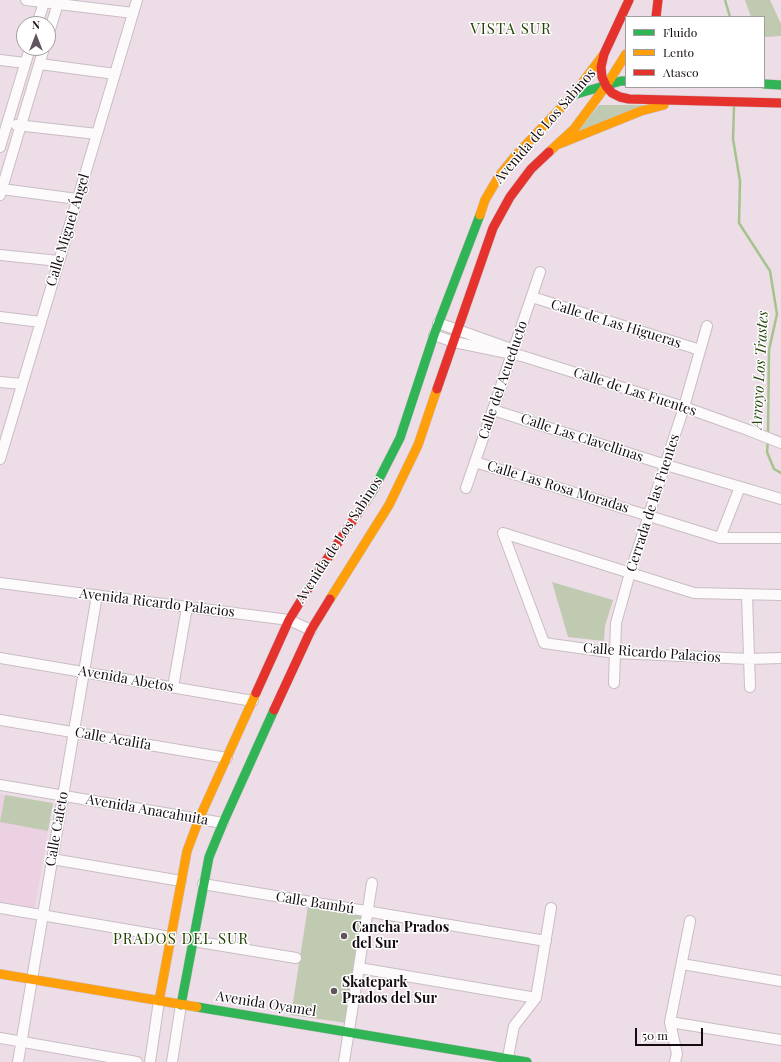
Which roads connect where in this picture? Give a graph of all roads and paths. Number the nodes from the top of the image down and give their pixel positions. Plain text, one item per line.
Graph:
1 (26, 0) edge
2 (137, 0) edge
3 (629, 0) edge
4 (655, 0) edge
5 (658, 0) edge
6 (44, 1) edge
7 (58, 2) edge
8 (133, 13) junction
9 (39, 16) edge
10 (54, 16) edge
11 (648, 16) edge
12 (656, 16) edge
13 (604, 54) junction
14 (27, 56) edge
15 (42, 56) edge
16 (625, 56) edge
17 (0, 60) edge
18 (25, 63) junction
19 (40, 64) junction
20 (115, 74) junction
21 (625, 81) edge
22 (765, 84) edge
23 (781, 85) edge
24 (606, 86) junction
25 (573, 95) junction
26 (682, 100) junction
27 (781, 103) edge
28 (3, 124) edge
29 (21, 126) junction
30 (97, 134) junction
31 (559, 144) junction
32 (0, 147) edge
33 (1, 192) edge
34 (78, 199) junction
35 (0, 255) edge
36 (59, 261) junction
37 (540, 272) dead end
38 (532, 297) junction
39 (0, 317) edge
40 (41, 322) junction
41 (438, 323) junction
42 (707, 326) dead end
43 (459, 330) junction
44 (434, 335) junction
45 (454, 342) junction
46 (700, 350) junction
47 (516, 353) junction
48 (0, 382) edge
49 (22, 384) junction
50 (684, 407) junction
51 (493, 410) junction
52 (777, 441) edge
53 (2, 446) edge
54 (0, 460) edge
55 (475, 462) junction
56 (666, 465) junction
57 (740, 487) junction
58 (466, 488) dead end
59 (781, 499) edge
60 (649, 515) junction
61 (720, 538) junction
62 (781, 538) edge
63 (630, 574) junction
64 (0, 582) edge
65 (317, 586) junction
66 (97, 595) junction
67 (747, 595) junction
68 (781, 595) edge
69 (333, 597) junction
70 (187, 607) junction
71 (289, 620) junction
72 (312, 630) junction
73 (615, 653) junction
74 (0, 658) edge
75 (781, 658) edge
76 (749, 659) junction
77 (84, 672) junction
78 (614, 683) dead end
79 (750, 686) dead end
80 (173, 687) junction
81 (253, 701) junction
82 (0, 720) edge
83 (74, 732) junction
84 (227, 758) junction
85 (0, 785) edge
86 (63, 796) junction
87 (199, 819) junction
88 (223, 823) junction
89 (52, 859) junction
90 (181, 880) junction
91 (372, 883) dead end
92 (203, 884) junction
93 (0, 908) edge
94 (551, 908) dead end
95 (368, 911) junction
96 (43, 915) junction
97 (690, 921) dead end
98 (170, 937) junction
99 (193, 940) junction
100 (546, 941) junction
101 (296, 958) dead end
102 (682, 964) junction
103 (359, 968) junction
104 (0, 974) edge
105 (32, 980) junction
106 (781, 981) edge
107 (536, 998) junction
108 (159, 1001) junction
109 (181, 1004) junction
110 (670, 1022) junction
111 (349, 1032) junction
112 (0, 1038) edge
113 (781, 1040) edge
114 (21, 1042) junction
115 (507, 1060) edge
116 (18, 1062) edge
117 (138, 1062) edge
118 (150, 1062) edge
119 (172, 1062) edge
120 (344, 1062) edge
121 (527, 1062) edge
122 (675, 1062) edge

1 - 6 street
2 - 8 street, Calle Miguel Ángel
3 - 13 street
4 - 11 street
5 - 12 street
6 - 7 street
6 - 9 street
7 - 8 street
7 - 10 street
8 - 20 street, Calle Miguel Ángel
13 - 24 street
13 - 25 street, Avenida de Los Sabinos
14 - 18 street
15 - 19 street
16 - 24 street, Avenida de Los Sabinos
17 - 18 street
18 - 28 street
19 - 20 street
19 - 29 street
20 - 30 street, Calle Miguel Ángel
21 - 24 street
22 - 23 street
24 - 25 street
24 - 26 street
24 - 31 street, Avenida de Los Sabinos
25 - 41 street, Avenida de Los Sabinos
26 - 27 street
26 - 31 street
28 - 29 street
28 - 32 street
29 - 30 street
29 - 33 street
30 - 34 street, Calle Miguel Ángel
31 - 43 street, Avenida de Los Sabinos
33 - 34 street
34 - 36 street, Calle Miguel Ángel
35 - 36 street
36 - 40 street, Calle Miguel Ángel
37 - 38 street, Calle del Acueducto
38 - 46 street, Calle de Las Higueras
38 - 47 street, Calle del Acueducto
39 - 40 street
40 - 49 street, Calle Miguel Ángel
41 - 43 street
41 - 44 street, Avenida de Los Sabinos
42 - 46 street, Cerrada de las Fuentes
43 - 45 street, Avenida de Los Sabinos
43 - 47 street
44 - 45 street
44 - 65 street, Avenida de Los Sabinos
45 - 47 street
45 - 69 street, Avenida de Los Sabinos
46 - 50 street, Cerrada de las Fuentes
47 - 50 street, Calle de Las Fuentes
47 - 51 street, Calle del Acueducto
48 - 49 street
49 - 53 street, Calle Miguel Ángel
50 - 52 street, Calle de Las Fuentes
50 - 56 street, Cerrada de las Fuentes
51 - 55 street, Calle del Acueducto
51 - 56 street, Calle Las Clavellinas
53 - 54 street, Calle Miguel Ángel
55 - 58 street, Calle del Acueducto
55 - 60 street, Calle Las Rosa Moradas
56 - 57 street, Calle Las Clavellinas
56 - 60 street, Cerrada de las Fuentes
57 - 59 street, Calle Las Clavellinas
57 - 61 street
60 - 61 street, Calle Las Rosa Moradas
60 - 63 street, Cerrada de las Fuentes
61 - 62 street, Calle Las Rosa Moradas
63 - 67 street
63 - 73 street, Cerrada de las Fuentes
63 - 73 street, Calle Ricardo Palacios
64 - 66 street, Avenida Ricardo Palacios
65 - 69 street
65 - 71 street, Avenida de Los Sabinos
66 - 70 street, Avenida Ricardo Palacios
66 - 77 street, Calle Cafeto
67 - 68 street
67 - 76 street
69 - 72 street, Avenida de Los Sabinos
70 - 71 street, Avenida Ricardo Palacios
70 - 80 street
71 - 72 street, Avenida Ricardo Palacios
71 - 81 street, Avenida de Los Sabinos
72 - 88 street, Avenida de Los Sabinos
73 - 76 street, Calle Ricardo Palacios
73 - 78 street, Cerrada de las Fuentes
74 - 77 street, Avenida Abetos
75 - 76 street, Calle Ricardo Palacios
76 - 79 street
77 - 80 street, Avenida Abetos
77 - 83 street, Calle Cafeto
80 - 81 street, Avenida Abetos
81 - 84 street, Avenida de Los Sabinos
82 - 83 street, Calle Acalifa
83 - 84 street, Calle Acalifa
83 - 86 street, Calle Cafeto
84 - 87 street, Avenida de Los Sabinos
85 - 86 street, Avenida Anacahuita
86 - 87 street, Avenida Anacahuita
86 - 89 street, Calle Cafeto
87 - 88 street, Avenida Anacahuita
87 - 90 street, Avenida de Los Sabinos
88 - 92 street, Avenida de Los Sabinos
89 - 90 street
89 - 96 street, Calle Cafeto
90 - 98 street, Avenida de Los Sabinos
91 - 95 street
92 - 95 street, Calle Bambú
92 - 99 street, Avenida de Los Sabinos
93 - 96 street
94 - 100 street
95 - 100 street, Calle Bambú
95 - 103 street
96 - 98 street
96 - 105 street, Calle Cafeto
97 - 102 street
98 - 108 street, Avenida de Los Sabinos
99 - 101 street
99 - 109 street, Avenida de Los Sabinos
100 - 107 street
102 - 106 street
102 - 110 street
103 - 107 street
103 - 111 street
104 - 105 street, Avenida Oyamel
105 - 108 street, Avenida Oyamel
105 - 114 street, Calle Cafeto
107 - 115 street
108 - 109 street, Avenida Oyamel
108 - 118 street, Avenida de Los Sabinos
109 - 111 street, Avenida Oyamel
109 - 119 street, Avenida de Los Sabinos
110 - 113 street
110 - 122 street
111 - 115 street, Avenida Oyamel
111 - 120 street
112 - 114 street
114 - 116 street, Calle Cafeto
114 - 117 street
115 - 121 street, Avenida Oyamel

